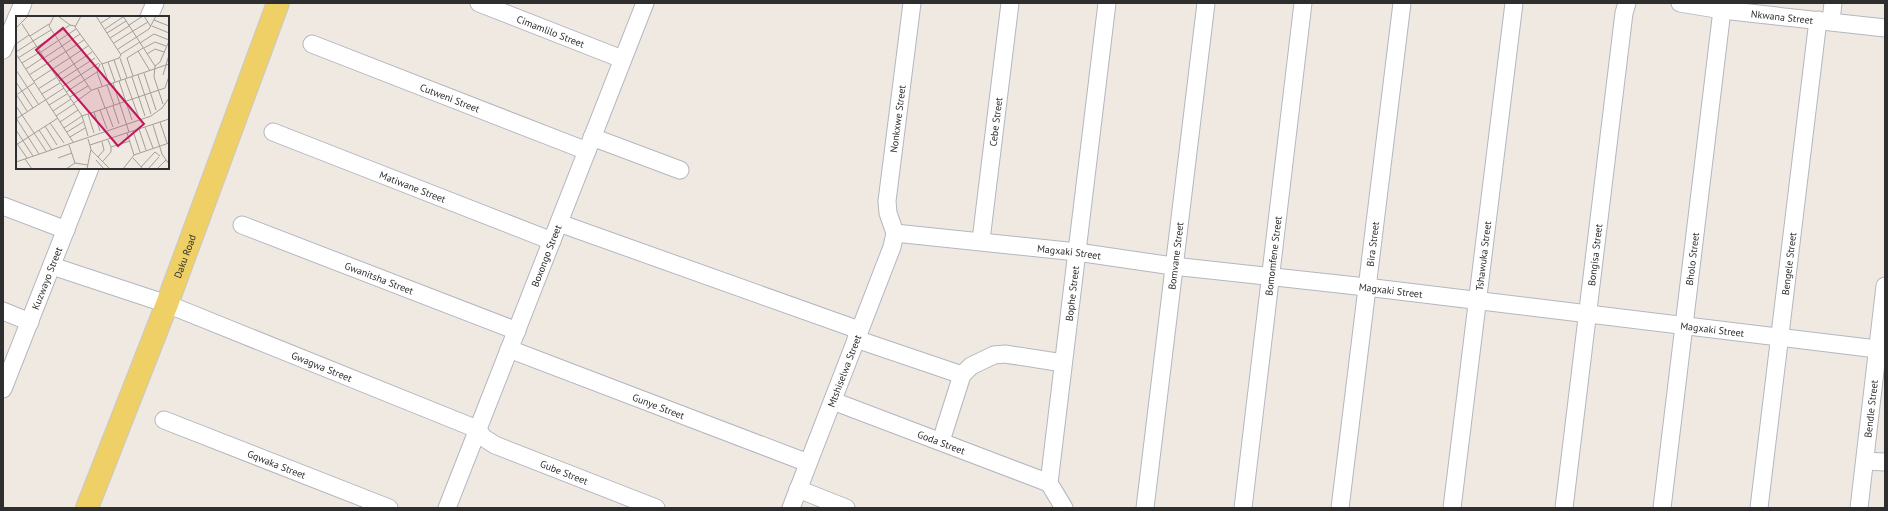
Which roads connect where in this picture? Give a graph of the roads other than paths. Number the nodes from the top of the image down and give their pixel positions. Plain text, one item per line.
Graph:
1 (23, 3) edge
2 (155, 3) edge
3 (278, 3) edge
4 (479, 3) edge
5 (645, 3) edge
6 (912, 3) edge
7 (1010, 3) edge
8 (1107, 3) edge
9 (1206, 3) edge
10 (1303, 3) edge
11 (1402, 3) edge
12 (1514, 3) edge
13 (1627, 3) edge
14 (1680, 3) edge
15 (1833, 3) edge
16 (1729, 8) edge
17 (17, 16) edge
18 (149, 16) edge
19 (16, 19) edge
20 (1824, 21) junction
21 (1885, 28) edge
22 (312, 44) dead end
23 (3, 50) edge
24 (622, 59) junction
25 (273, 132) dead end
26 (590, 144) junction
27 (90, 169) edge
28 (680, 170) dead end
29 (3, 206) edge
30 (559, 223) junction
31 (242, 224) dead end
32 (66, 230) junction
33 (896, 233) junction
34 (981, 240) junction
35 (552, 241) junction
36 (1077, 252) junction
37 (52, 266) junction
38 (1173, 266) junction
39 (1270, 276) junction
40 (1885, 286) edge
41 (1366, 287) junction
42 (1477, 301) junction
43 (167, 304) junction
44 (3, 311) edge
45 (1587, 314) junction
46 (30, 322) junction
47 (1684, 326) junction
48 (517, 331) junction
49 (858, 335) junction
50 (1780, 338) junction
51 (509, 349) junction
52 (1881, 349) edge
53 (1063, 363) junction
54 (962, 375) junction
55 (3, 389) edge
56 (833, 401) junction
57 (164, 420) dead end
58 (477, 430) junction
59 (941, 441) junction
60 (1865, 461) junction
61 (1885, 462) edge
62 (808, 463) junction
63 (1049, 483) junction
64 (798, 489) junction
65 (87, 508) edge
66 (389, 508) edge
67 (447, 508) edge
68 (656, 508) edge
69 (791, 508) edge
70 (846, 508) edge
71 (1064, 508) edge
72 (1145, 508) edge
73 (1243, 508) edge
74 (1340, 508) edge
75 (1452, 508) edge
76 (1564, 508) edge
77 (1662, 508) edge
78 (1759, 508) edge
79 (1859, 508) edge

1 - 17 street
2 - 18 street
3 - 43 main road, Daku Road
4 - 24 street, Cimamlilo Street
5 - 24 street, Boxongo Street
6 - 33 street, Nonkxwe Street
7 - 34 street, Cebe Street
8 - 36 street, Bophe Street
9 - 38 street, Bomvane Street
10 - 39 street, Bomomfene Street
11 - 41 street, Bira Street
12 - 42 street, Tshawuka Street
13 - 45 street, Bongisa Street
14 - 16 street, Nkwana Street
15 - 20 street, Bengele Street
16 - 20 street, Nkwana Street
16 - 47 street, Bholo Street
19 - 23 street
20 - 21 street, Nkwana Street
20 - 50 street, Bengele Street
22 - 26 street, Cutweni Street
24 - 26 street, Boxongo Street
25 - 35 street, Matiwane Street
26 - 28 street, Cutweni Street
26 - 30 street, Boxongo Street
27 - 32 street, Kuzwayo Street
29 - 32 street
30 - 35 street, Boxongo Street
30 - 49 street
31 - 48 street, Gwanitsha Street
32 - 37 street, Kuzwayo Street
33 - 34 street, Magxaki Street
33 - 49 street, Mtshiselwa Street
34 - 36 street, Magxaki Street
35 - 48 street, Boxongo Street
36 - 38 street, Magxaki Street
36 - 53 street, Bophe Street
37 - 43 street, Gwagwa Street
37 - 46 street, Kuzwayo Street
38 - 39 street, Magxaki Street
38 - 72 street, Bomvane Street
39 - 41 street, Magxaki Street
39 - 73 street, Bomomfene Street
40 - 52 street, Bendle Street
41 - 42 street, Magxaki Street
41 - 74 street, Bira Street
42 - 45 street, Magxaki Street
42 - 75 street, Tshawuka Street
43 - 58 street, Gwagwa Street
43 - 65 main road, Daku Road
44 - 46 street
45 - 47 street, Magxaki Street
45 - 76 street, Bongisa Street
46 - 55 street, Kuzwayo Street
47 - 50 street, Magxaki Street
47 - 77 street, Bholo Street
48 - 51 street, Boxongo Street
49 - 54 street
49 - 56 street, Mtshiselwa Street
50 - 52 street, Magxaki Street
50 - 78 street, Bengele Street
51 - 58 street, Boxongo Street
51 - 62 street, Gunye Street
52 - 60 street, Bendle Street
53 - 54 street
53 - 63 street, Bophe Street
54 - 59 street
56 - 59 street, Goda Street
56 - 62 street, Mtshiselwa Street
57 - 66 street, Gqwaka Street
58 - 67 street, Boxongo Street
58 - 68 street, Gube Street
59 - 63 street, Goda Street
60 - 61 street
60 - 79 street, Bendle Street
62 - 64 street, Mtshiselwa Street
63 - 71 street
64 - 69 street, Mtshiselwa Street
64 - 70 street

